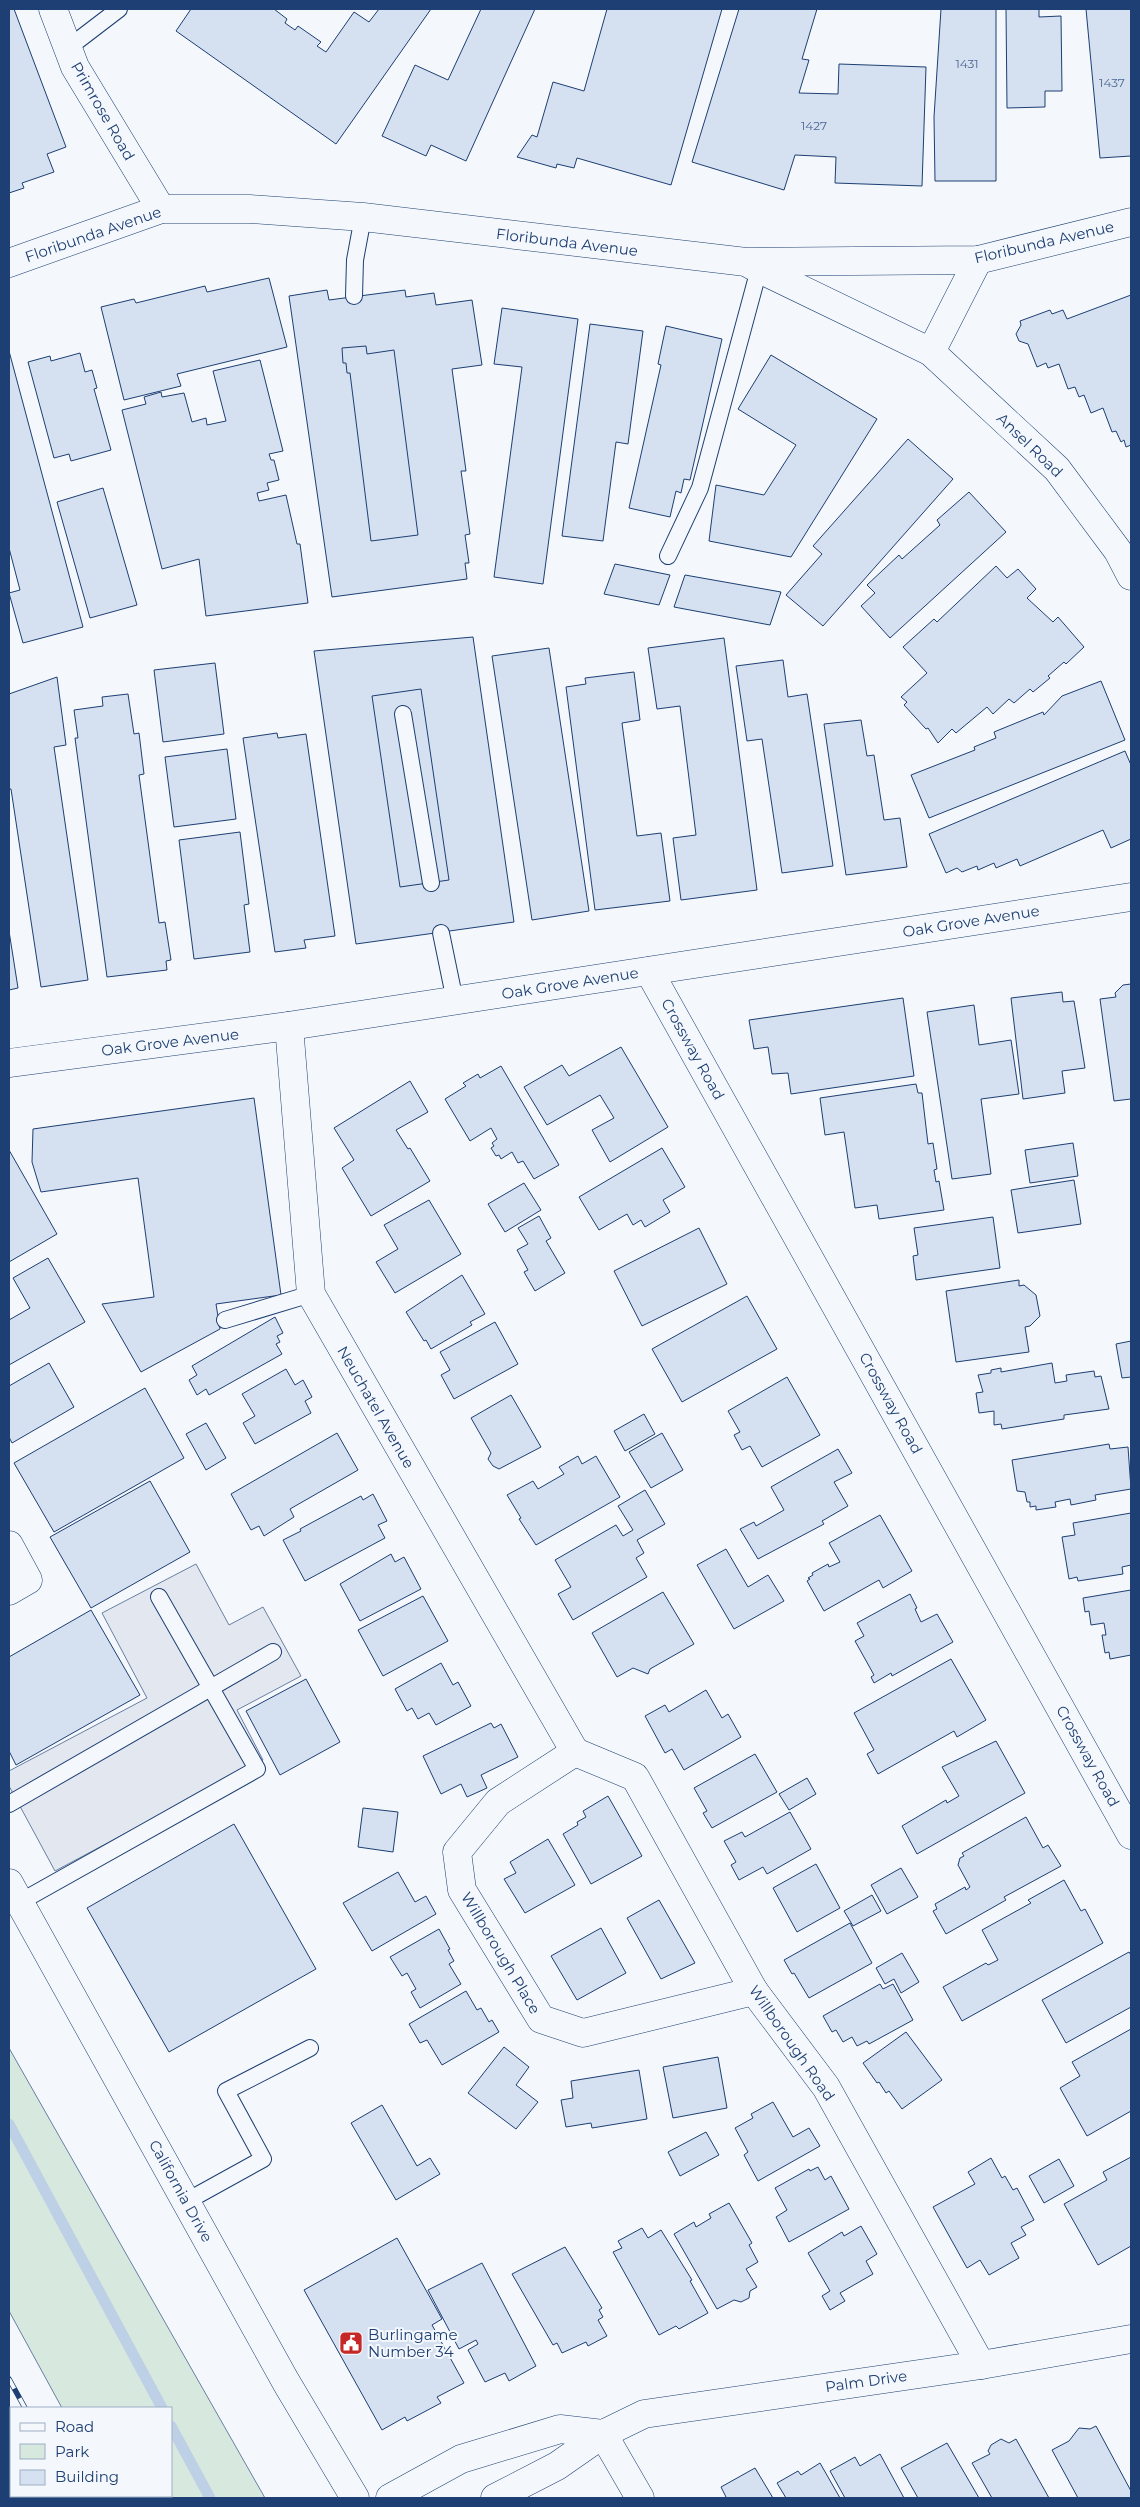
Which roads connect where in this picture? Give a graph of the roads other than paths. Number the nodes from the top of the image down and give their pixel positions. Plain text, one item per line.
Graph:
1 (53, 9) edge
2 (119, 9) edge
3 (68, 48) junction
4 (161, 210) junction
5 (363, 217) junction
6 (1131, 222) edge
7 (978, 260) junction
8 (9, 263) edge
9 (752, 266) junction
10 (354, 296) dead end
11 (931, 352) junction
12 (668, 556) dead end
13 (1131, 576) edge
14 (403, 714) dead end
15 (431, 883) dead end
16 (1131, 897) edge
17 (441, 933) dead end
18 (649, 971) junction
19 (455, 1001) junction
20 (289, 1026) junction
21 (9, 1063) edge
22 (311, 1294) junction
23 (225, 1320) dead end
24 (9, 1545) edge
25 (9, 1591) edge
26 (159, 1597) dead end
27 (273, 1652) dead end
28 (210, 1686) junction
29 (575, 1752) junction
30 (9, 1804) edge
31 (1131, 1835) edge
32 (14, 1892) edge
33 (754, 1991) junction
34 (310, 2048) dead end
35 (187, 2201) junction
36 (1131, 2339) edge
37 (982, 2365) junction
38 (603, 2434) junction
39 (355, 2498) edge
40 (390, 2498) edge
41 (495, 2498) edge
42 (640, 2498) edge

1 - 3 street, Primrose Road
2 - 3 lane
3 - 4 street, Primrose Road
4 - 5 street, Floribunda Avenue
4 - 8 street, Floribunda Avenue
5 - 9 street, Floribunda Avenue
5 - 10 lane
6 - 7 street, Floribunda Avenue
7 - 9 street, Floribunda Avenue
7 - 11 street
9 - 11 street, Ansel Road
9 - 12 lane
11 - 13 street, Ansel Road
14 - 15 lane
16 - 18 street, Oak Grove Avenue
17 - 19 lane
18 - 19 street, Oak Grove Avenue
18 - 31 street, Crossway Road
19 - 20 street, Oak Grove Avenue
20 - 21 street, Oak Grove Avenue
20 - 22 street, Neuchatel Avenue
22 - 23 lane
22 - 29 street, Neuchatel Avenue
24 - 25 street
26 - 28 lane
27 - 28 lane
28 - 30 lane
28 - 32 lane
29 - 33 street, Willborough Road
29 - 33 street, Willborough Place
32 - 35 street, California Drive
33 - 37 street, Willborough Road
34 - 35 lane
35 - 39 street, California Drive
36 - 37 street, Palm Drive
37 - 38 street, Palm Drive
38 - 40 street
38 - 41 street, Palm Drive
38 - 42 street

